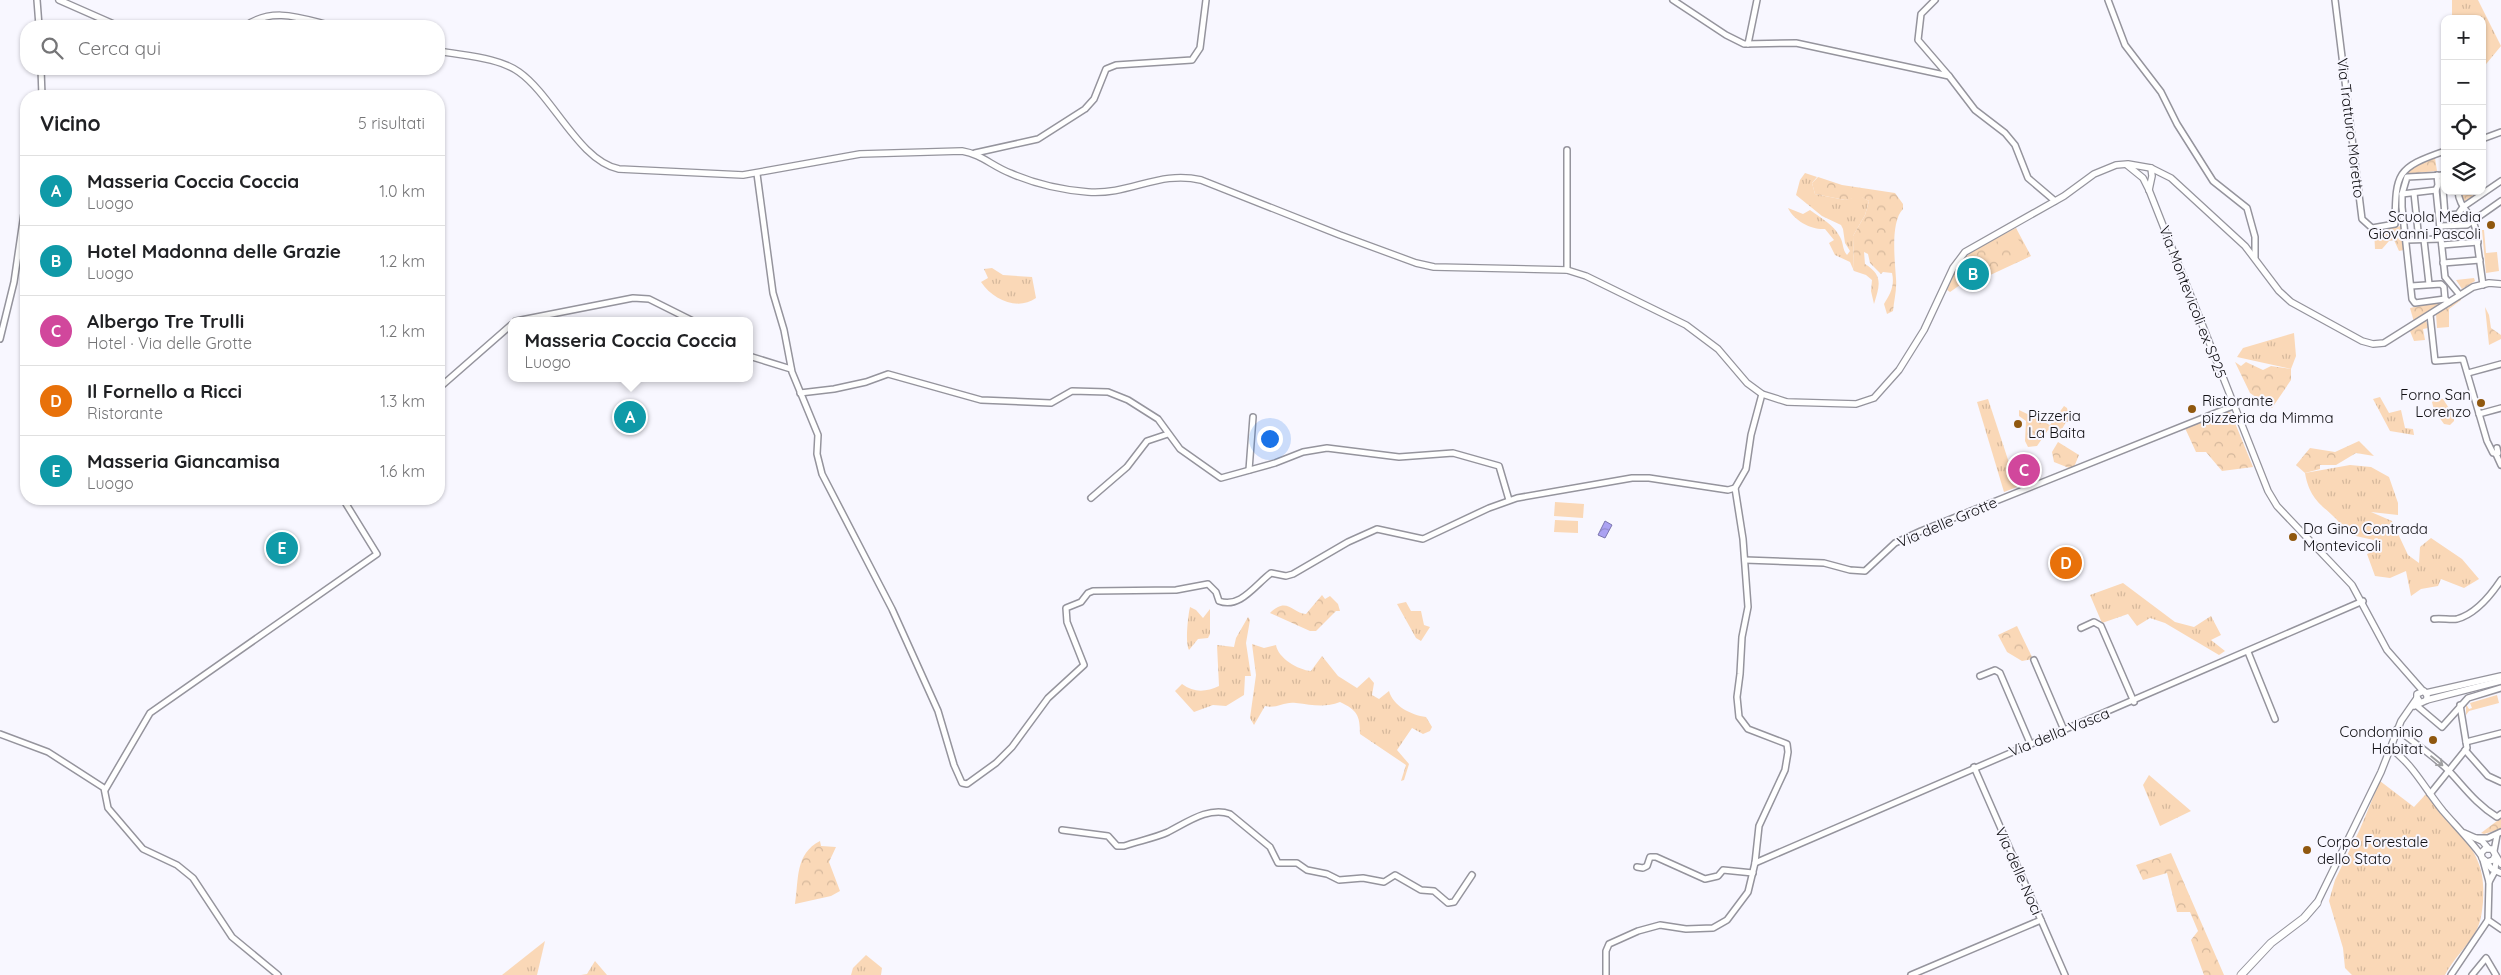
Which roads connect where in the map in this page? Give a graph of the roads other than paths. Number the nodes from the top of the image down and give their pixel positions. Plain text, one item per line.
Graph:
1 (37, 0) edge
2 (59, 0) edge
3 (1206, 0) edge
4 (1673, 0) edge
5 (1757, 0) edge
6 (1935, 0) edge
7 (2108, 0) edge
8 (2335, 0) edge
9 (39, 20) edge
10 (104, 20) edge
11 (254, 20) edge
12 (304, 20) edge
13 (1748, 44) junction
14 (445, 52) edge
15 (41, 75) edge
16 (1949, 76) junction
17 (42, 90) edge
18 (2501, 132) edge
19 (2486, 138) edge
20 (1567, 150) dead end
21 (2441, 152) edge
22 (975, 153) junction
23 (2126, 164) junction
24 (2151, 168) junction
25 (2162, 173) junction
26 (757, 174) junction
27 (2441, 175) edge
28 (2143, 178) junction
29 (2501, 181) edge
30 (2150, 183) junction
31 (2149, 190) junction
32 (2436, 190) junction
33 (2414, 193) junction
34 (2402, 194) junction
35 (2441, 195) edge
36 (2458, 195) edge
37 (2055, 201) junction
38 (2501, 201) edge
39 (2402, 207) junction
40 (2463, 207) junction
41 (2395, 208) junction
42 (2442, 216) junction
43 (2473, 219) junction
44 (2440, 226) junction
45 (2441, 239) junction
46 (2407, 240) junction
47 (2424, 240) junction
48 (20, 241) edge
49 (2478, 242) junction
50 (2442, 245) junction
51 (2255, 257) junction
52 (2480, 260) junction
53 (2443, 263) junction
54 (1567, 270) junction
55 (2429, 284) junction
56 (2501, 284) edge
57 (2483, 285) junction
58 (2411, 286) junction
59 (2459, 294) junction
60 (2447, 300) junction
61 (2430, 315) junction
62 (538, 317) edge
63 (686, 317) edge
64 (508, 328) edge
65 (0, 339) edge
66 (753, 357) edge
67 (2501, 364) edge
68 (792, 369) junction
69 (2468, 373) junction
70 (445, 383) edge
71 (800, 393) junction
72 (1762, 394) junction
73 (2233, 406) junction
74 (2501, 408) edge
75 (2480, 414) junction
76 (1253, 417) dead end
77 (1168, 434) junction
78 (2497, 450) edge
79 (2501, 465) edge
80 (1249, 470) junction
81 (1735, 488) junction
82 (1091, 498) dead end
83 (1509, 500) junction
84 (347, 505) edge
85 (1745, 560) junction
86 (2501, 580) edge
87 (2362, 601) junction
88 (2434, 619) dead end
89 (2081, 628) dead end
90 (2248, 652) junction
91 (2034, 660) dead end
92 (1980, 676) dead end
93 (2501, 676) edge
94 (2501, 681) edge
95 (2501, 688) edge
96 (2419, 698) junction
97 (2134, 702) junction
98 (2460, 705) junction
99 (2275, 719) dead end
100 (2397, 729) junction
101 (2064, 730) junction
102 (2501, 732) edge
103 (0, 734) edge
104 (2466, 742) junction
105 (2030, 743) junction
106 (2390, 748) junction
107 (2465, 750) junction
108 (1974, 768) junction
109 (2450, 772) junction
110 (2501, 782) edge
111 (105, 790) junction
112 (2430, 794) junction
113 (2501, 814) edge
114 (1062, 830) dead end
115 (2464, 833) junction
116 (2499, 833) edge
117 (2476, 838) junction
118 (2488, 838) junction
119 (2489, 855) edge
120 (1755, 864) junction
121 (1637, 867) dead end
122 (2498, 872) edge
123 (1753, 873) junction
124 (1472, 875) dead end
125 (2489, 882) junction
126 (2317, 903) joint
127 (2040, 920) junction
128 (2488, 920) junction
129 (2501, 928) edge
130 (278, 975) edge
131 (1606, 975) edge
132 (1911, 975) edge
133 (2065, 975) edge
134 (2242, 975) edge
135 (2451, 975) edge
136 (2472, 975) edge
137 (2496, 975) edge

1 - 9 street
2 - 10 street
3 - 22 street
4 - 13 street
5 - 13 street
6 - 16 street
7 - 51 street
8 - 41 street, Via Tratturo Moretto
11 - 12 street
13 - 16 street
14 - 26 street
15 - 17 street
16 - 37 street
18 - 19 street
20 - 54 street
21 - 41 street
22 - 26 street
22 - 54 street
23 - 24 street
23 - 28 street
23 - 37 street
24 - 25 street
24 - 28 street
24 - 30 street
25 - 30 street
25 - 51 street
26 - 68 street
27 - 32 street
27 - 34 street
28 - 31 street, Via Montevicoli ex SP25
29 - 40 street
30 - 31 street
31 - 73 street, Via Montevicoli ex SP25
32 - 33 street
32 - 42 street
33 - 34 street
33 - 47 street
34 - 39 street
35 - 42 street
36 - 40 street
37 - 72 street
38 - 43 street
39 - 41 street
39 - 46 street
40 - 42 street
40 - 43 street
42 - 44 street
43 - 44 street
43 - 49 street
44 - 45 street
45 - 47 street
45 - 50 street
46 - 47 street
46 - 58 street
47 - 55 street
48 - 65 street
49 - 50 street
49 - 52 street
50 - 53 street
51 - 61 street
52 - 53 street
52 - 57 street
53 - 59 street
54 - 72 street
55 - 58 street
55 - 60 street
56 - 57 street
57 - 59 street
58 - 60 street
59 - 60 street
60 - 61 street
61 - 69 street
62 - 63 street
64 - 70 street
66 - 68 street
67 - 69 street
68 - 71 street
69 - 75 street
71 - 77 street
71 - 83 street
72 - 81 street
73 - 85 street, Via delle Grotte
73 - 87 street, Via Montevicoli ex SP25
74 - 75 street
75 - 78 street
76 - 80 street
77 - 80 street
77 - 82 street
78 - 79 street
80 - 83 street
81 - 83 street
81 - 85 street
84 - 111 street
85 - 120 street
86 - 88 street
87 - 90 street, Via della Vasca
87 - 96 street, Via Montevicoli ex SP25
89 - 97 street
90 - 97 street, Via della Vasca
90 - 99 street
91 - 101 street
92 - 105 street
93 - 96 street
94 - 96 street, Via Montevicoli ex SP25
95 - 98 street
96 - 98 street
96 - 100 street
97 - 101 street, Via della Vasca
98 - 104 street
100 - 106 street
100 -> 109 street
101 - 105 street, Via della Vasca
102 - 104 street
103 - 111 street
104 - 107 street
105 - 108 street, Via della Vasca
106 - 112 street
106 - 126 street
107 - 109 street
107 - 110 street
108 - 120 street, Via della Vasca
108 - 127 street, Via delle Noci
109 - 112 street
109 - 113 street
111 - 130 street
112 - 115 street
114 - 124 street
115 - 117 street
115 - 119 street
116 - 118 street
116 - 119 street
117 - 118 street
117 - 119 street
118 - 119 street
119 - 122 street
119 - 122 street
119 - 125 street
120 - 123 street
121 - 123 street
122 - 125 street
123 - 131 street
125 - 128 street
126 - 134 main road
127 - 132 street
127 - 133 street, Via delle Noci
128 - 129 street
128 - 135 street
136 - 137 street

